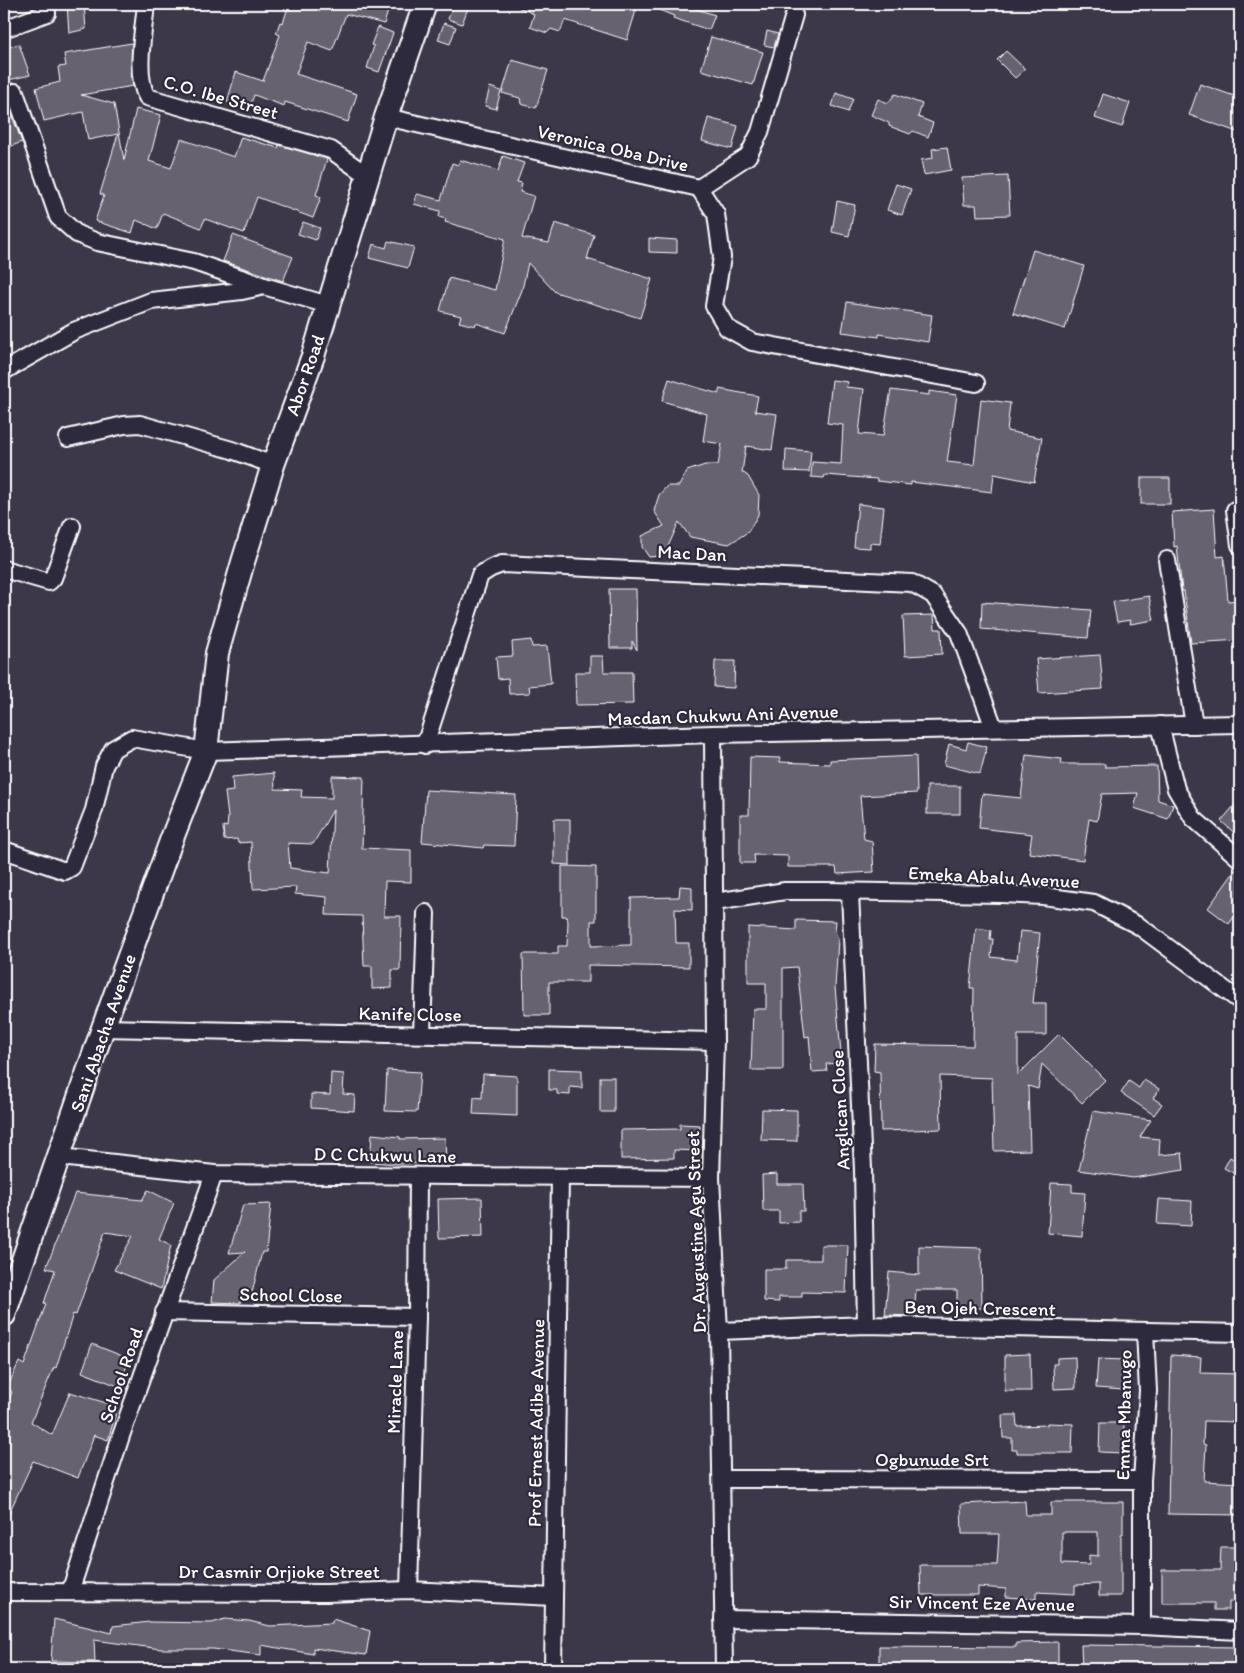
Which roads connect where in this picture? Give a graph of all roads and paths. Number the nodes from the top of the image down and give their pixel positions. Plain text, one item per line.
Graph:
1 (146, 4) edge
2 (425, 4) edge
3 (47, 13) dead end
4 (794, 14) dead end
5 (4, 29) edge
6 (15, 92) dead end
7 (386, 117) junction
8 (368, 176) junction
9 (699, 188) junction
10 (264, 286) junction
11 (328, 305) junction
12 (4, 371) edge
13 (976, 383) dead end
14 (68, 438) dead end
15 (272, 465) junction
16 (1235, 510) dead end
17 (72, 526) dead end
18 (1240, 545) edge
19 (1167, 560) dead end
20 (4, 570) edge
21 (1194, 724) junction
22 (1240, 724) edge
23 (1160, 725) junction
24 (994, 728) junction
25 (713, 734) junction
26 (425, 745) junction
27 (206, 752) junction
28 (4, 850) edge
29 (1240, 859) edge
30 (850, 893) junction
31 (715, 902) junction
32 (426, 913) dead end
33 (1240, 1001) edge
34 (103, 1028) junction
35 (422, 1034) junction
36 (715, 1042) junction
37 (60, 1157) junction
38 (214, 1174) junction
39 (418, 1176) junction
40 (560, 1177) junction
41 (710, 1178) junction
42 (164, 1312) junction
43 (4, 1315) edge
44 (417, 1317) junction
45 (866, 1325) junction
46 (719, 1331) junction
47 (1145, 1331) junction
48 (1240, 1334) edge
49 (722, 1479) junction
50 (1142, 1480) junction
51 (409, 1590) junction
52 (4, 1592) edge
53 (70, 1592) junction
54 (554, 1597) junction
55 (723, 1619) junction
56 (1142, 1626) junction
57 (1240, 1631) edge
58 (553, 1669) edge
59 (724, 1669) edge

1 - 8 street, C.O. Ibe Street
2 - 7 street, Abor Road
3 - 5 street
4 - 9 street
6 - 10 street
7 - 8 street, Abor Road
7 - 9 street, Veronica Oba Drive
8 - 11 street, Abor Road
9 - 13 street, Veronica Oba Drive
10 - 11 street
10 - 12 street
11 - 15 street, Abor Road
14 - 15 street
15 - 27 street, Abor Road
16 - 18 street
17 - 20 street
19 - 21 street
21 - 22 street, Macdan Chukwu Ani Avenue
21 - 23 street, Macdan Chukwu Ani Avenue
23 - 24 street, Macdan Chukwu Ani Avenue
23 - 29 street
24 - 25 street, Macdan Chukwu Ani Avenue
24 - 26 street, Mac Dan
25 - 26 street, Macdan Chukwu Ani Avenue
25 - 31 street, Dr. Augustine Agu Street
26 - 27 street, Macdan Chukwu Ani Avenue
27 - 28 street, Macdan Chukwu Ani Avenue
27 - 34 street, Sani Abacha Avenue
30 - 31 street, Emeka Abalu Avenue
30 - 33 street, Emeka Abalu Avenue
30 - 45 street, Anglican Close
31 - 36 street, Dr. Augustine Agu Street
32 - 35 street
34 - 35 street, Kanife Close
34 - 37 street, Sani Abacha Avenue
35 - 36 street, Kanife Close
36 - 41 street, Dr. Augustine Agu Street
37 - 38 street, D C Chukwu Lane
37 - 43 street, Sani Abacha Avenue
38 - 39 street, D C Chukwu Lane
38 - 42 street, School Road
39 - 40 street, D C Chukwu Lane
39 - 44 street, Miracle Lane
40 - 41 street, D C Chukwu Lane
40 - 54 street, Prof Ernest Adibe Avenue
41 - 46 street, Dr. Augustine Agu Street
42 - 44 street, School Close
42 - 53 street, School Road
44 - 51 street, Miracle Lane
45 - 46 street, Ben Ojeh Crescent
45 - 47 street, Ben Ojeh Crescent
46 - 49 street, Dr. Augustine Agu Street
47 - 48 street, Ben Ojeh Crescent
47 - 50 street, Emma Mbanugo
49 - 50 street, Ogbunude Srt
49 - 55 street, Dr. Augustine Agu Street
50 - 56 street, Emma Mbanugo
51 - 53 street, Dr Casmir Orjioke Street
51 - 54 street, Dr Casmir Orjioke Street
52 - 53 street, Dr Casmir Orjioke Street
54 - 58 street, Prof Ernest Adibe Avenue
55 - 56 street, Sir Vincent Eze Avenue
55 - 59 street, Dr. Augustine Agu Street
56 - 57 street, Sir Vincent Eze Avenue

